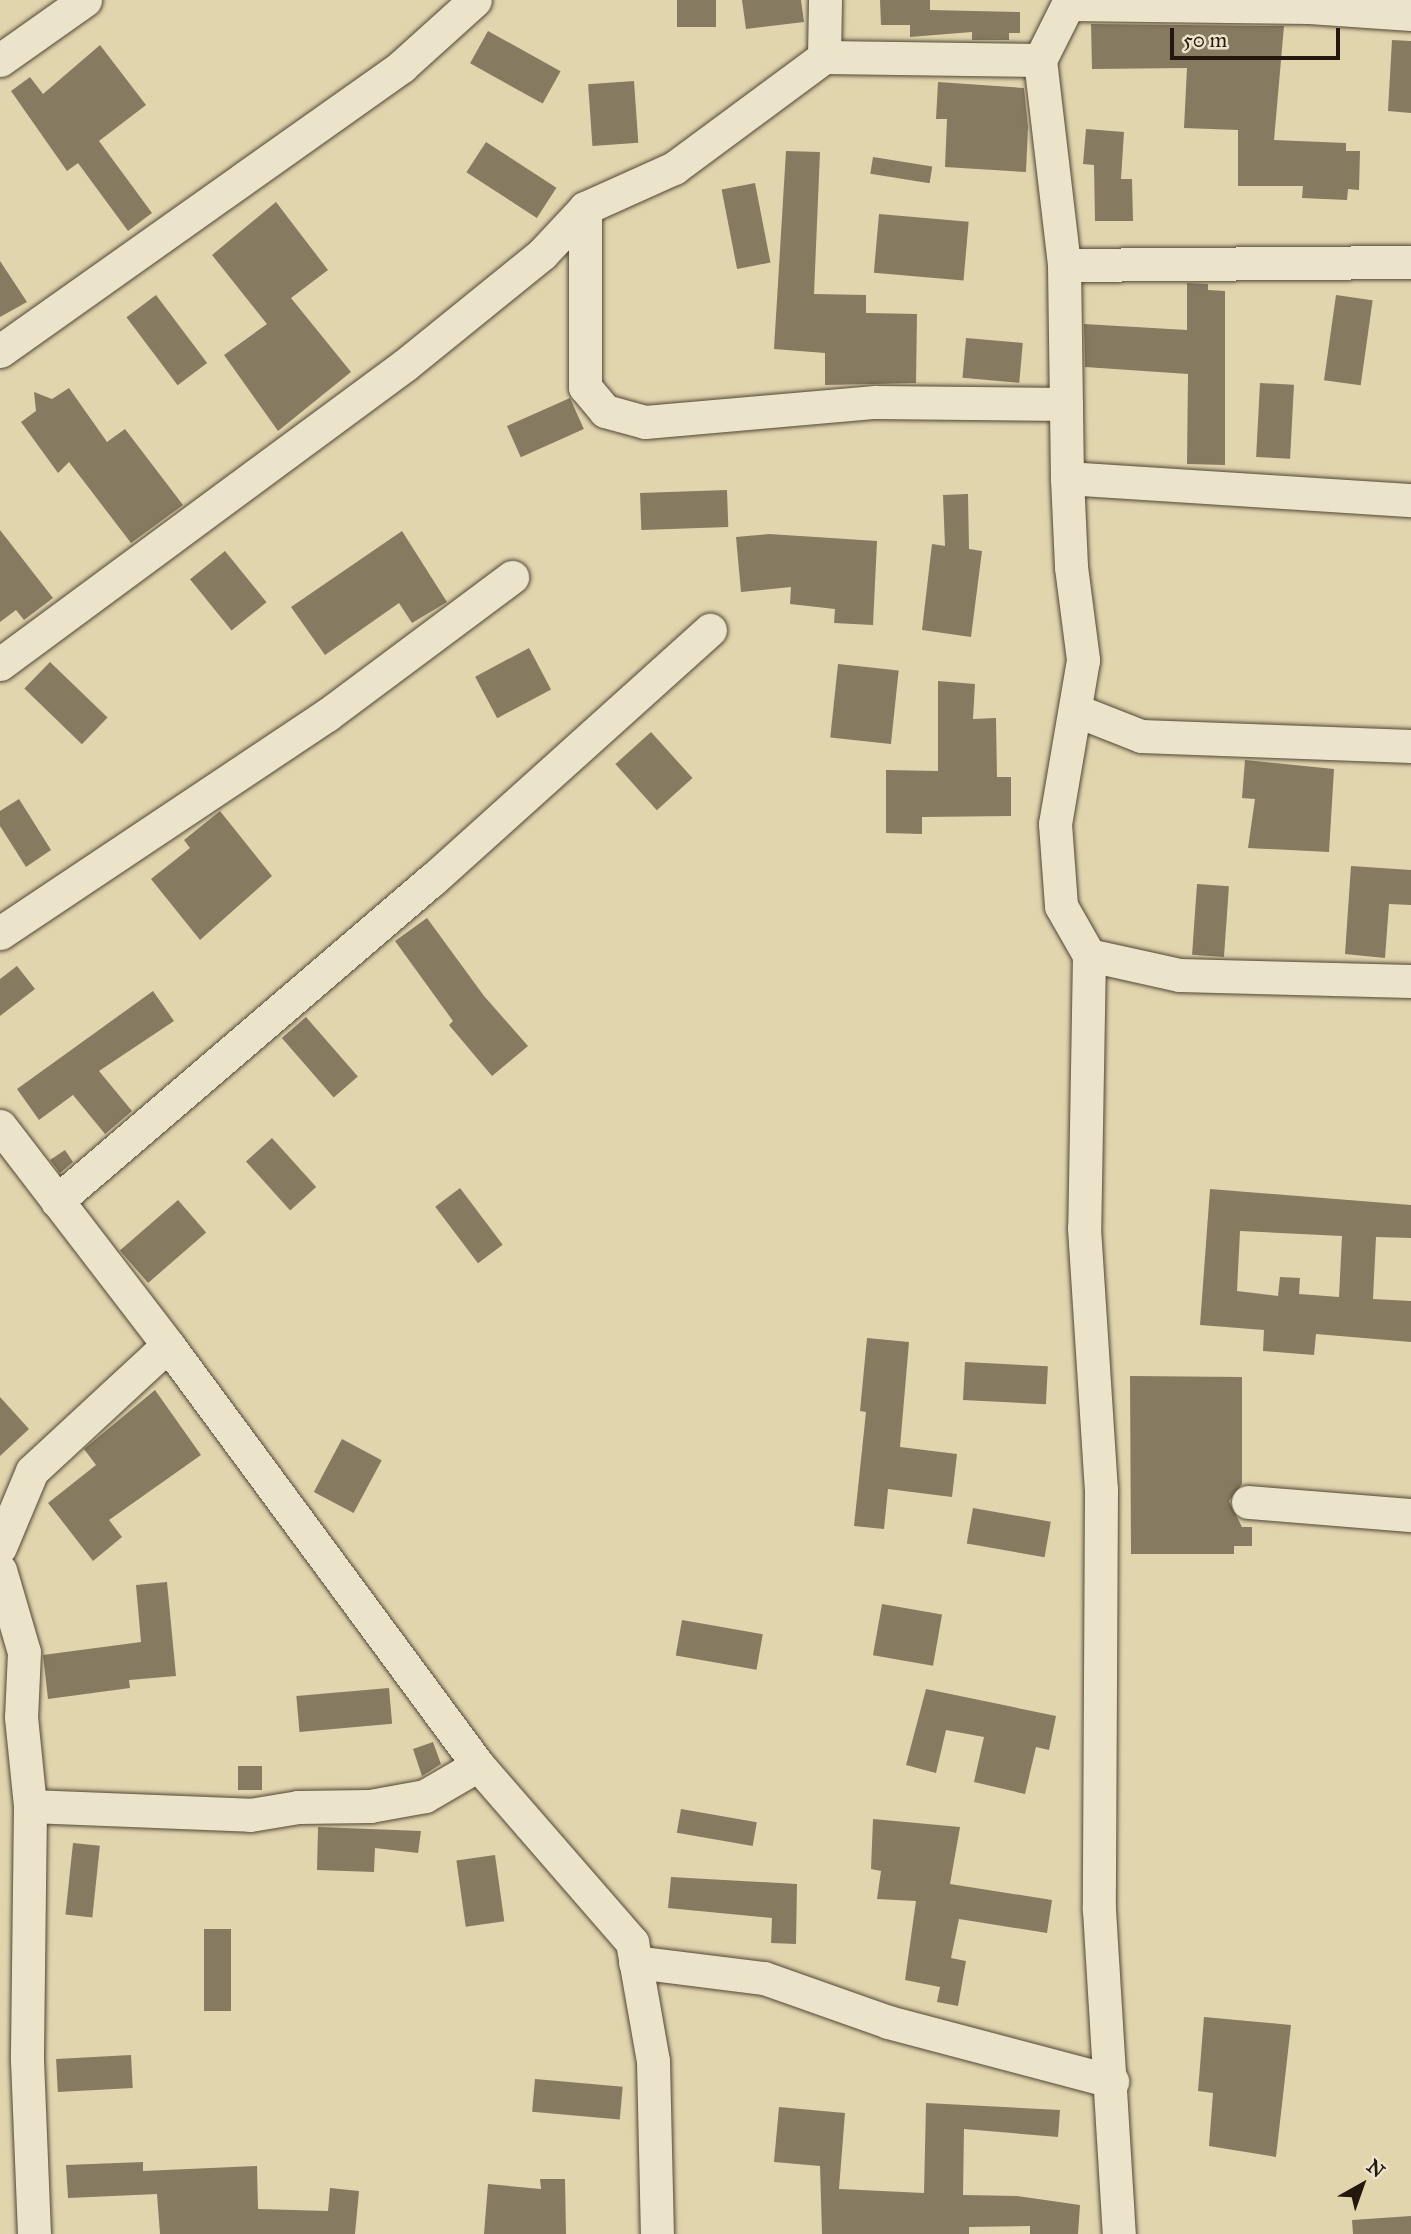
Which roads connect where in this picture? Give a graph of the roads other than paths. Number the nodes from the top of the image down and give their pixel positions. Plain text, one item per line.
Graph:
1 (85, 0) edge
2 (475, 0) edge
3 (825, 0) edge
4 (1068, 2) edge
5 (1411, 14) edge
6 (824, 57) junction
7 (0, 60) edge
8 (1040, 60) junction
9 (585, 208) junction
10 (1411, 262) edge
11 (1064, 265) junction
12 (0, 351) edge
13 (1066, 404) junction
14 (1066, 478) junction
15 (1411, 500) edge
16 (512, 577) dead end
17 (710, 630) dead end
18 (0, 664) edge
19 (1075, 710) junction
20 (1411, 747) edge
21 (0, 933) edge
22 (1089, 956) junction
23 (1411, 981) edge
24 (0, 1126) edge
25 (57, 1201) junction
26 (168, 1345) junction
27 (1248, 1502) dead end
28 (1411, 1515) edge
29 (0, 1548) edge
30 (0, 1570) edge
31 (478, 1765) junction
32 (30, 1805) junction
33 (635, 1962) junction
34 (1112, 2081) junction
35 (34, 2234) edge
36 (657, 2234) edge
37 (1119, 2234) edge

1 - 7 street
2 - 12 street
3 - 6 street
4 - 5 street
4 - 8 street
6 - 8 street
6 - 9 street
8 - 11 street
9 - 13 street
9 - 18 street
10 - 11 street
11 - 13 street
13 - 14 street
14 - 15 street
14 - 19 street
16 - 21 street
17 - 25 street
19 - 20 street
19 - 22 street
22 - 23 street
22 - 34 street
24 - 25 street
25 - 26 street
26 - 29 street
26 - 31 street
27 - 28 street
30 - 32 street
31 - 32 street
31 - 33 street
32 - 35 street
33 - 34 street
33 - 36 street
34 - 37 street

